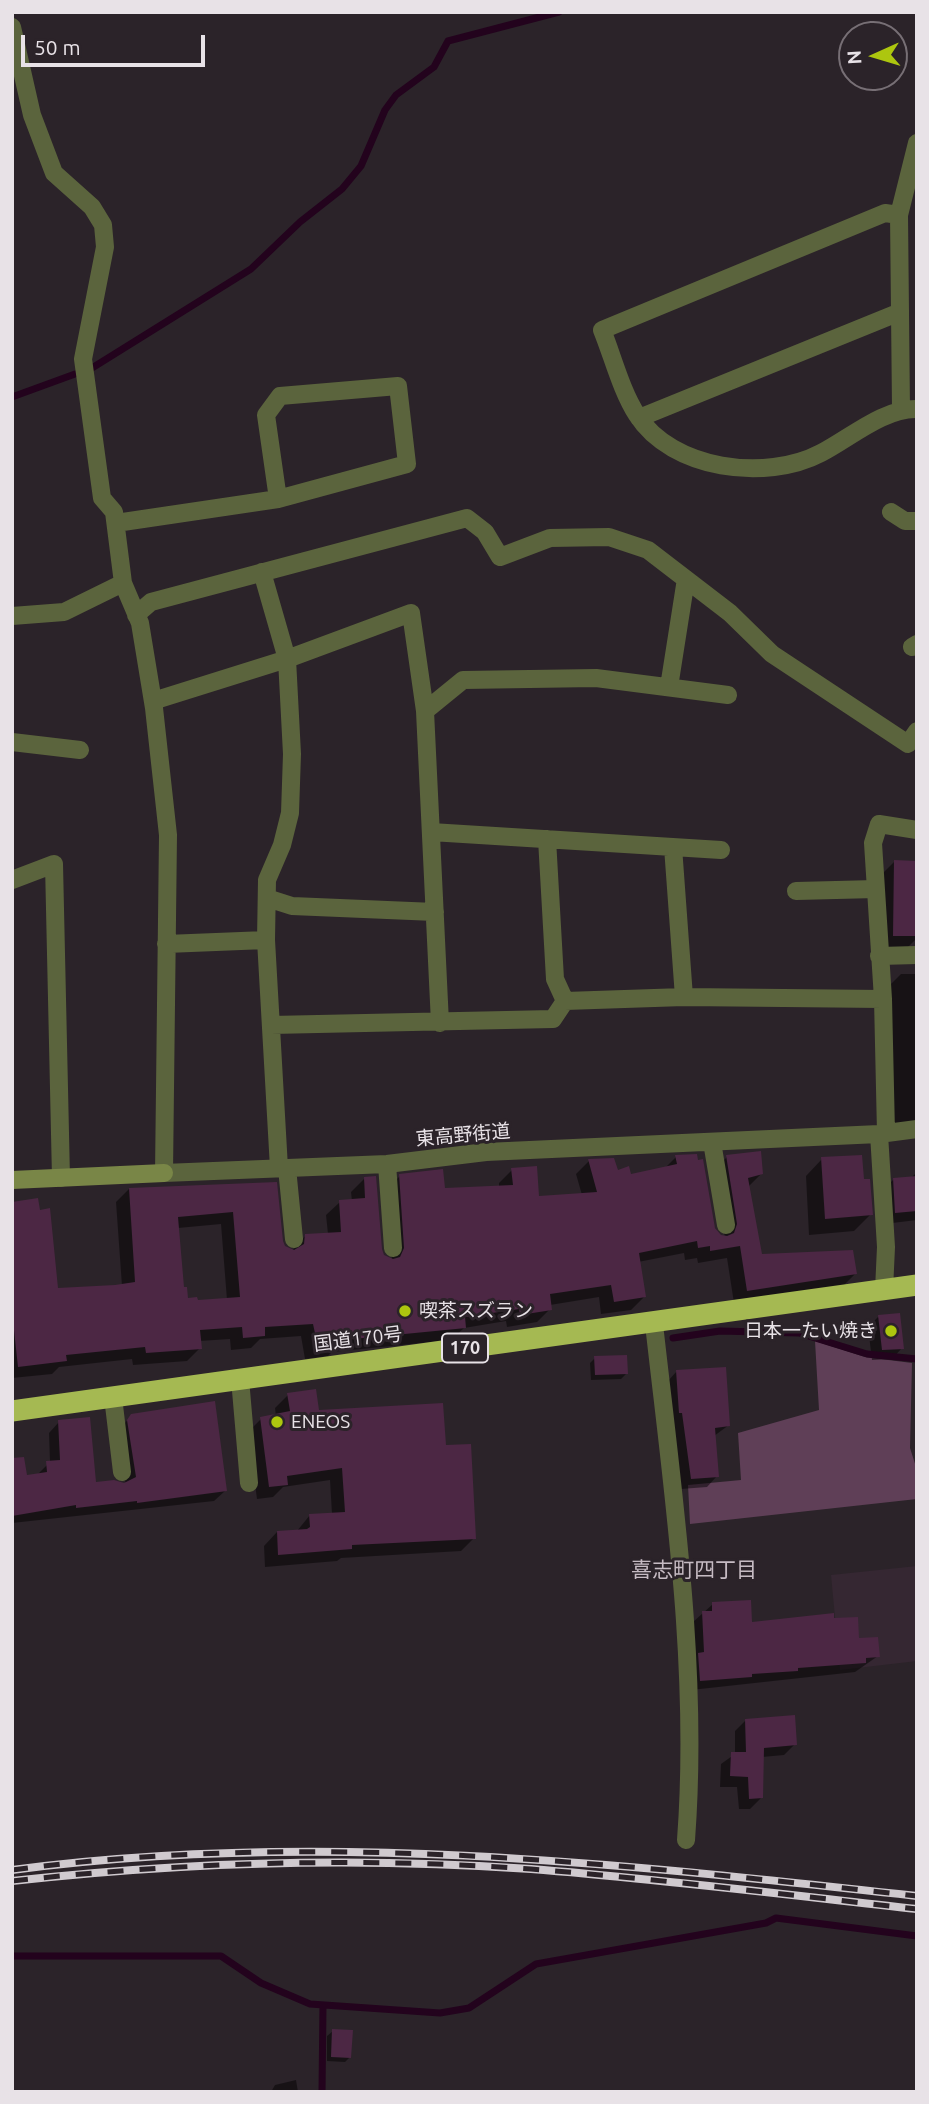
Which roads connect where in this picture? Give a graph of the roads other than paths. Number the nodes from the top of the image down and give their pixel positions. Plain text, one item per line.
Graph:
1 (12, 27) edge
2 (917, 143) edge
3 (900, 215) junction
4 (900, 312) junction
5 (909, 409) edge
6 (639, 418) junction
7 (278, 499) junction
8 (891, 512) dead end
9 (917, 521) edge
10 (116, 523) junction
11 (262, 572) junction
12 (686, 579) junction
13 (123, 583) junction
14 (136, 615) junction
15 (12, 616) edge
16 (287, 659) junction
17 (670, 688) junction
18 (728, 695) dead end
19 (153, 701) junction
20 (425, 711) junction
21 (917, 731) edge
22 (12, 742) edge
23 (80, 750) dead end
24 (917, 830) edge
25 (431, 832) junction
26 (547, 839) junction
27 (673, 847) junction
28 (721, 850) dead end
29 (12, 880) edge
30 (876, 889) junction
31 (796, 891) dead end
32 (267, 898) junction
33 (435, 912) junction
34 (266, 940) junction
35 (166, 944) junction
36 (917, 955) edge
37 (880, 956) junction
38 (684, 997) junction
39 (883, 999) junction
40 (565, 1001) junction
41 (440, 1023) junction
42 (271, 1025) junction
43 (917, 1129) edge
44 (883, 1134) junction
45 (712, 1142) junction
46 (387, 1164) junction
47 (283, 1168) junction
48 (164, 1173) junction
49 (61, 1178) junction
50 (12, 1180) edge
51 (726, 1225) dead end
52 (294, 1239) dead end
53 (393, 1248) dead end
54 (917, 1285) edge
55 (884, 1290) junction
56 (654, 1324) junction
57 (240, 1379) junction
58 (113, 1397) junction
59 (12, 1411) edge
60 (122, 1472) dead end
61 (249, 1483) dead end
62 (686, 1840) dead end

1 - 10 street
2 - 3 street
3 - 4 street
3 - 6 street
4 - 5 street
4 - 6 street
5 - 6 street
7 - 7 street
7 - 10 street
8 - 9 street
10 - 13 street
11 - 12 street
11 - 14 street
11 - 16 street
12 - 17 street
12 - 21 street
13 - 14 street
13 - 15 street
14 - 19 street
16 - 19 street
16 - 20 street
16 - 32 street
17 - 18 street
17 - 20 street
19 - 35 street
20 - 25 street
22 - 23 street
24 - 30 street
25 - 26 street
25 - 33 street
26 - 27 street
26 - 40 street
27 - 28 street
27 - 38 street
29 - 49 street
30 - 31 street
30 - 37 street
32 - 33 street
32 - 34 street
33 - 41 street
34 - 35 street
34 - 42 street
35 - 48 street
36 - 37 street
37 - 39 street
38 - 39 street
38 - 40 street
39 - 44 street
40 - 41 street
41 - 42 street
42 - 47 street
43 - 44 street, 東高野街道
44 - 45 street, 東高野街道
44 - 55 street
45 - 46 street, 東高野街道
45 - 51 street
46 - 47 street, 東高野街道
46 - 53 street
47 - 48 street, 東高野街道
47 - 52 street
48 - 49 street, 東高野街道
49 - 50 street, 東高野街道
54 - 55 highway, 国道170号 / 170
55 - 56 highway, 国道170号 / 170
56 - 57 highway, 国道170号 / 170
56 - 62 street
57 - 58 highway, 国道170号 / 170
57 - 61 street
58 - 59 highway, 国道170号 / 170
58 - 60 street

